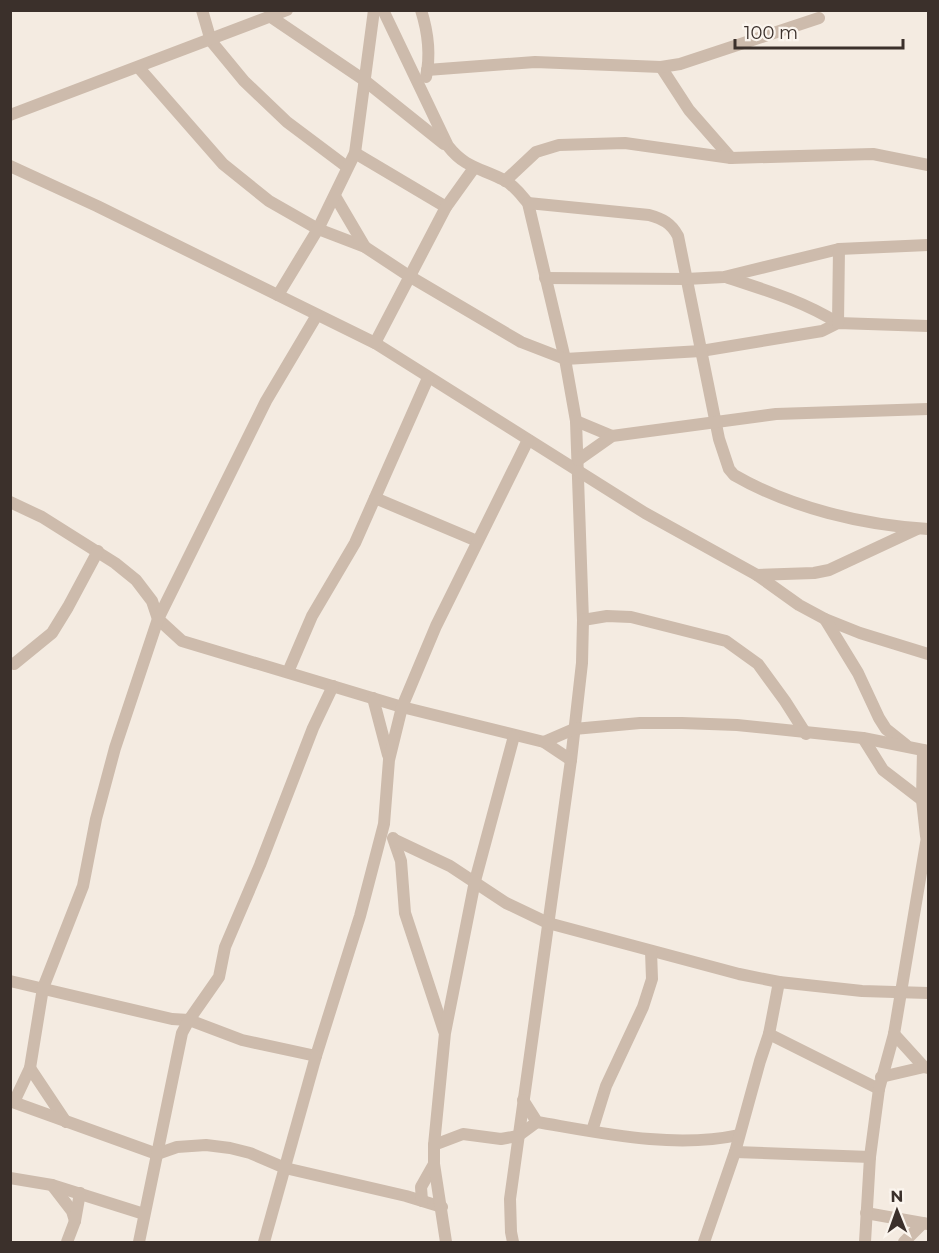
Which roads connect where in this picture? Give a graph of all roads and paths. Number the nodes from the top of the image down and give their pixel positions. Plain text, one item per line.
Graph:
1 (287, 10) edge
2 (374, 10) edge
3 (383, 10) edge
4 (421, 10) edge
5 (203, 16) edge
6 (271, 17) junction
7 (819, 18) dead end
8 (230, 33) junction
9 (211, 41) junction
10 (661, 67) junction
11 (139, 68) junction
12 (427, 70) junction
13 (364, 80) junction
14 (422, 92) junction
15 (10, 115) edge
16 (448, 146) junction
17 (355, 153) junction
18 (731, 158) junction
19 (928, 165) edge
20 (10, 166) edge
21 (347, 166) junction
22 (474, 168) junction
23 (505, 181) junction
24 (335, 196) junction
25 (528, 203) junction
26 (446, 207) junction
27 (318, 229) junction
28 (928, 245) edge
29 (365, 247) junction
30 (839, 249) junction
31 (410, 276) junction
32 (724, 277) junction
33 (545, 278) junction
34 (686, 279) junction
35 (278, 295) junction
36 (317, 315) junction
37 (838, 323) junction
38 (928, 326) edge
39 (375, 343) junction
40 (701, 351) junction
41 (565, 359) junction
42 (428, 378) junction
43 (925, 412) edge
44 (576, 421) junction
45 (715, 421) junction
46 (700, 424) junction
47 (612, 436) junction
48 (718, 439) junction
49 (528, 440) junction
50 (578, 466) junction
51 (375, 498) junction
52 (11, 503) edge
53 (924, 529) edge
54 (477, 541) junction
55 (98, 550) junction
56 (757, 575) junction
57 (158, 619) junction
58 (825, 619) junction
59 (583, 620) junction
60 (928, 654) edge
61 (12, 667) edge
62 (288, 672) junction
63 (333, 686) junction
64 (373, 698) junction
65 (402, 707) junction
66 (574, 729) junction
67 (806, 734) junction
68 (514, 736) junction
69 (863, 738) junction
70 (544, 742) junction
71 (908, 747) junction
72 (926, 750) edge
73 (389, 760) junction
74 (571, 760) junction
75 (922, 800) junction
76 (384, 824) junction
77 (927, 833) edge
78 (395, 840) junction
79 (475, 881) junction
80 (923, 900) edge
81 (548, 923) junction
82 (651, 951) junction
83 (10, 981) edge
84 (779, 982) junction
85 (43, 988) junction
86 (902, 992) junction
87 (928, 993) edge
88 (172, 1018) junction
89 (189, 1020) junction
90 (182, 1033) junction
91 (445, 1034) junction
92 (769, 1034) junction
93 (894, 1034) junction
94 (316, 1056) junction
95 (30, 1068) junction
96 (926, 1068) edge
97 (880, 1083) junction
98 (523, 1100) junction
99 (12, 1102) edge
100 (66, 1122) junction
101 (537, 1122) junction
102 (592, 1131) junction
103 (739, 1135) junction
104 (518, 1136) junction
105 (434, 1146) junction
106 (735, 1152) junction
107 (156, 1154) junction
108 (870, 1157) junction
109 (434, 1164) junction
110 (285, 1168) junction
111 (10, 1178) edge
112 (52, 1185) junction
113 (421, 1187) junction
114 (80, 1194) junction
115 (406, 1196) junction
116 (422, 1202) junction
117 (442, 1207) junction
118 (866, 1213) junction
119 (144, 1214) junction
120 (75, 1221) junction
121 (926, 1224) edge
122 (67, 1242) edge
123 (139, 1242) edge
124 (264, 1242) edge
125 (446, 1242) edge
126 (513, 1242) edge
127 (704, 1242) edge
128 (865, 1242) edge
129 (904, 1242) edge

1 - 6 street
2 - 13 street
3 - 14 street
4 - 12 street
5 - 8 street
5 - 9 street
6 - 8 street
6 - 13 street
7 - 10 street
8 - 9 street
9 - 11 street
9 - 21 street
10 - 12 street
10 - 18 street
11 - 15 street
11 - 27 street
12 - 14 street
13 - 16 street
13 - 17 street
14 - 16 street
16 - 22 street
17 - 21 street
17 - 26 street
18 - 19 street
18 - 23 street
20 - 35 street
21 - 24 street
22 - 23 street
22 - 26 street
23 - 25 street
24 - 27 street
24 - 29 street
25 - 33 street
25 - 34 street
26 - 31 street
27 - 29 street
27 - 35 street
28 - 30 street
29 - 31 street
30 - 32 street
30 - 37 street
31 - 39 street
31 - 41 street
32 - 34 street
32 - 37 street
33 - 34 street
33 - 41 street
34 - 40 street
35 - 36 street
36 - 39 street
36 - 57 street
37 - 38 street
37 - 40 street
39 - 42 street
40 - 41 street
40 - 45 street
41 - 44 street
42 - 49 street
42 - 51 street
43 - 45 street
44 - 47 street
44 - 50 street
45 - 46 street
45 - 48 street
46 - 47 street
46 - 48 street
47 - 50 street
48 - 53 street
49 - 50 street
49 - 54 street
50 - 56 street
50 - 59 street
51 - 54 street
51 - 62 street
52 - 55 street
53 - 56 street
54 - 65 street
55 - 57 street
55 - 61 street
56 - 58 street
57 - 62 street
57 - 85 street
58 - 60 street
58 - 71 street
59 - 66 street
59 - 67 street
62 - 63 street
63 - 64 street
63 - 89 street
64 - 65 street
64 - 73 street
65 - 68 street
65 - 73 street
66 - 67 street
66 - 70 street
66 - 74 street
67 - 69 street
68 - 70 street
68 - 79 street
69 - 71 street
69 - 75 street
70 - 74 street
71 - 72 street
72 - 75 street
73 - 76 street
74 - 81 street
75 - 77 street
76 - 78 street
76 - 94 street
77 - 80 street
78 - 79 street
78 - 91 street
79 - 81 street
79 - 91 street
80 - 86 street
81 - 82 street
81 - 98 street
82 - 84 street
82 - 102 street
83 - 85 street
84 - 86 street
84 - 92 street
85 - 88 street
85 - 95 street
86 - 87 street
86 - 93 street
88 - 89 street
88 - 90 street
89 - 90 street
89 - 94 street
90 - 107 street
91 - 105 street
92 - 97 street
92 - 103 street
93 - 96 street
93 - 97 street
94 - 110 street
95 - 99 street
95 - 100 street
96 - 97 street
97 - 108 street
98 - 101 street
98 - 104 street
99 - 100 street
100 - 107 street
101 - 102 street
101 - 104 street
102 - 103 street
103 - 106 street
104 - 105 street
104 - 126 street
105 - 109 street
106 - 108 street
106 - 127 street
107 - 110 street
107 - 119 street
108 - 118 street
109 - 113 street
109 - 117 street
110 - 115 street
110 - 124 street
111 - 112 street
112 - 114 street
112 - 120 street
113 - 115 street
113 - 116 street
114 - 119 street
114 - 120 street
115 - 116 street
116 - 117 street
117 - 125 street
118 - 121 street
118 - 128 street
119 - 123 street
120 - 122 street
121 - 129 street

